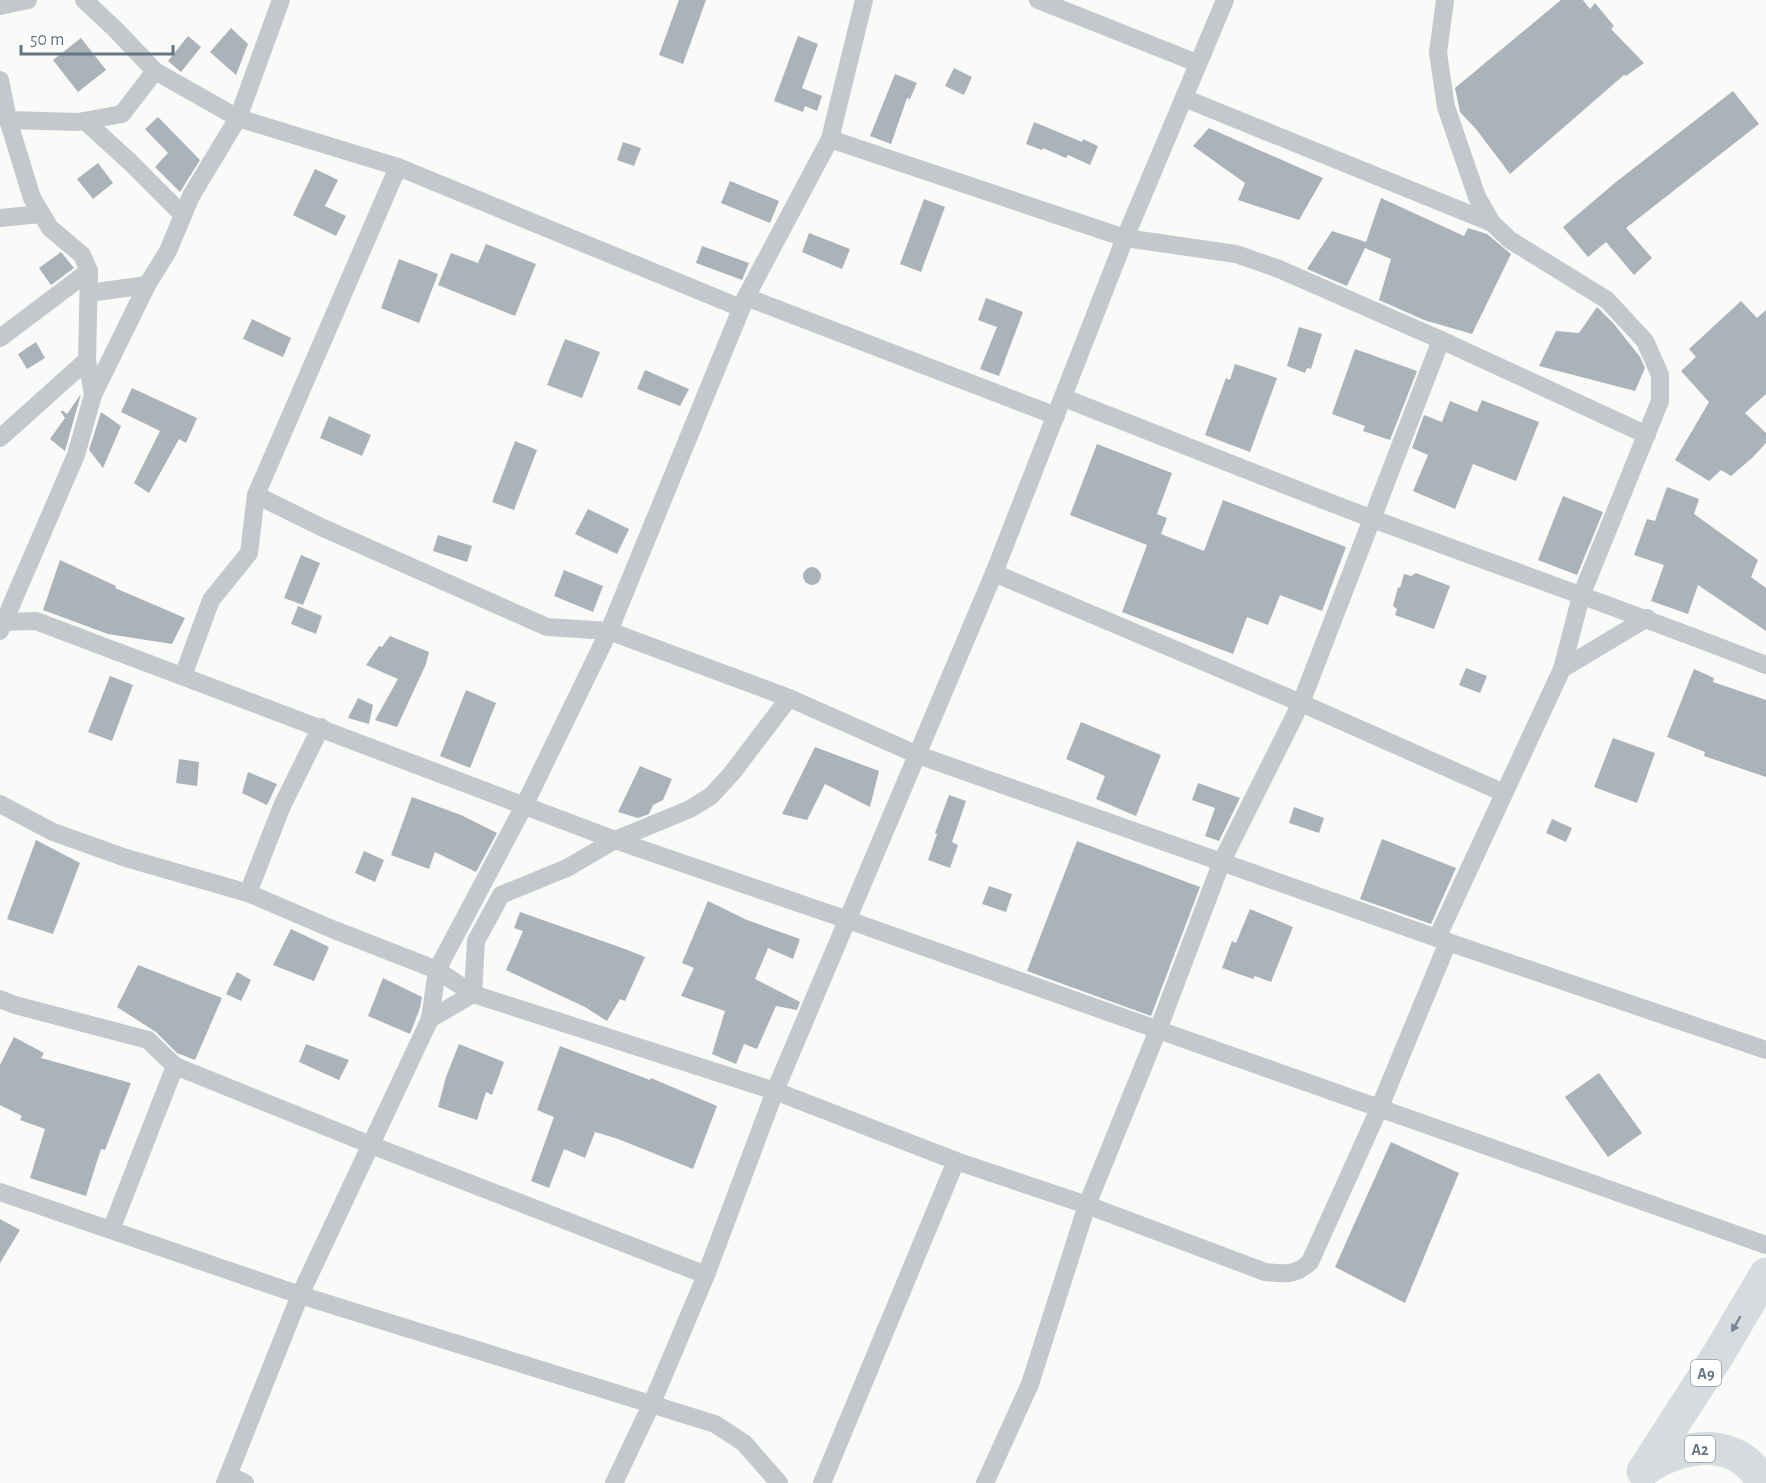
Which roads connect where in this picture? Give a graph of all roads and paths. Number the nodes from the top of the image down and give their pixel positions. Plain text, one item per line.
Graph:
1 (28, 0) edge
2 (84, 0) edge
3 (281, 0) edge
4 (864, 0) edge
5 (1038, 0) edge
6 (1224, 0) edge
7 (1445, 0) edge
8 (0, 6) edge
9 (1197, 63) junction
10 (155, 71) junction
11 (0, 80) edge
12 (1184, 98) junction
13 (4, 118) edge
14 (238, 118) junction
15 (85, 121) junction
16 (830, 139) junction
17 (398, 167) junction
18 (41, 214) junction
19 (182, 214) junction
20 (0, 218) edge
21 (1492, 223) junction
22 (1125, 238) junction
23 (89, 271) junction
24 (147, 285) junction
25 (89, 293) junction
26 (744, 303) junction
27 (0, 338) edge
28 (1441, 340) junction
29 (87, 360) junction
30 (93, 395) junction
31 (1064, 398) junction
32 (1056, 416) junction
33 (1647, 435) junction
34 (0, 438) edge
35 (256, 495) junction
36 (1372, 518) junction
37 (994, 573) junction
38 (15, 595) junction
39 (1581, 596) junction
40 (1647, 618) junction
41 (36, 621) junction
42 (2, 627) edge
43 (609, 631) junction
44 (1766, 665) edge
45 (1562, 669) junction
46 (183, 676) junction
47 (789, 698) junction
48 (1301, 703) junction
49 (321, 727) junction
50 (918, 755) junction
51 (1504, 794) junction
52 (0, 804) edge
53 (525, 806) junction
54 (615, 840) junction
55 (1222, 861) junction
56 (248, 893) junction
57 (848, 920) junction
58 (1443, 940) junction
59 (437, 970) junction
60 (473, 994) junction
61 (0, 999) edge
62 (430, 1019) junction
63 (1158, 1030) junction
64 (1766, 1050) edge
65 (175, 1066) junction
66 (775, 1091) junction
67 (1379, 1109) junction
68 (371, 1145) junction
69 (956, 1161) junction
70 (0, 1192) edge
71 (1087, 1205) junction
72 (111, 1230) junction
73 (1766, 1245) edge
74 (1766, 1274) edge
75 (706, 1275) junction
76 (300, 1295) junction
77 (652, 1403) junction
78 (1639, 1477) edge
79 (226, 1479) edge
80 (245, 1483) edge
81 (614, 1483) edge
82 (779, 1483) edge
83 (822, 1483) edge
84 (985, 1483) edge
85 (1763, 1483) edge

1 - 8 street
2 - 10 street
3 - 14 street
4 - 16 street
5 - 9 street
6 - 9 street
7 - 21 street
9 - 12 street
10 - 14 street
10 - 15 street
11 - 13 street
12 - 21 street
12 - 22 street
13 - 15 street
13 - 18 street
14 - 17 street
14 - 19 street
15 - 19 street
16 - 22 street
16 - 26 street
17 - 26 street
17 - 35 street
18 - 20 street
18 - 23 street
19 - 24 street
21 - 33 street
22 - 28 street
22 - 31 street
23 - 25 street
23 - 27 street
24 - 25 street
24 - 30 street
25 - 29 street
26 - 32 street
26 - 43 street
28 - 33 street
28 - 36 street
29 - 30 street
29 - 34 street
30 - 38 street
31 - 32 street
31 - 36 street
32 - 37 street
33 - 39 street
35 - 43 street
35 - 46 street
36 - 39 street
36 - 48 street
37 - 48 street
37 - 50 street
38 - 41 street
38 - 42 street
39 - 40 street
39 - 45 street
40 - 44 street
40 - 45 street
41 - 42 street
41 - 46 street
43 - 47 street
43 - 53 street
45 - 51 street
46 - 49 street
47 - 50 street
47 - 54 street
48 - 51 street
48 - 55 street
49 - 53 street
49 - 56 street
50 - 55 street
50 - 57 street
51 - 58 street
52 - 56 street
53 - 54 street
53 - 59 street
54 - 57 street
54 - 60 street
55 - 58 street
55 - 63 street
56 - 59 street
57 - 63 street
57 - 66 street
58 - 64 street
58 - 67 street
59 - 60 street
59 - 62 street
60 - 62 street
60 - 66 street
61 - 65 street
62 - 68 street
63 - 67 street
63 - 71 street
65 - 68 street
65 - 72 street
66 - 69 street
66 - 75 street
67 - 71 street
67 - 73 street
68 - 75 street
68 - 76 street
69 - 71 street
69 - 83 street
70 - 72 street
71 - 84 street
72 - 76 street
74 -> 78 highway, A9
75 - 77 street
76 - 77 street
76 - 79 street
77 - 81 street
77 - 82 street
78 - 85 highway, A2
79 - 80 street

